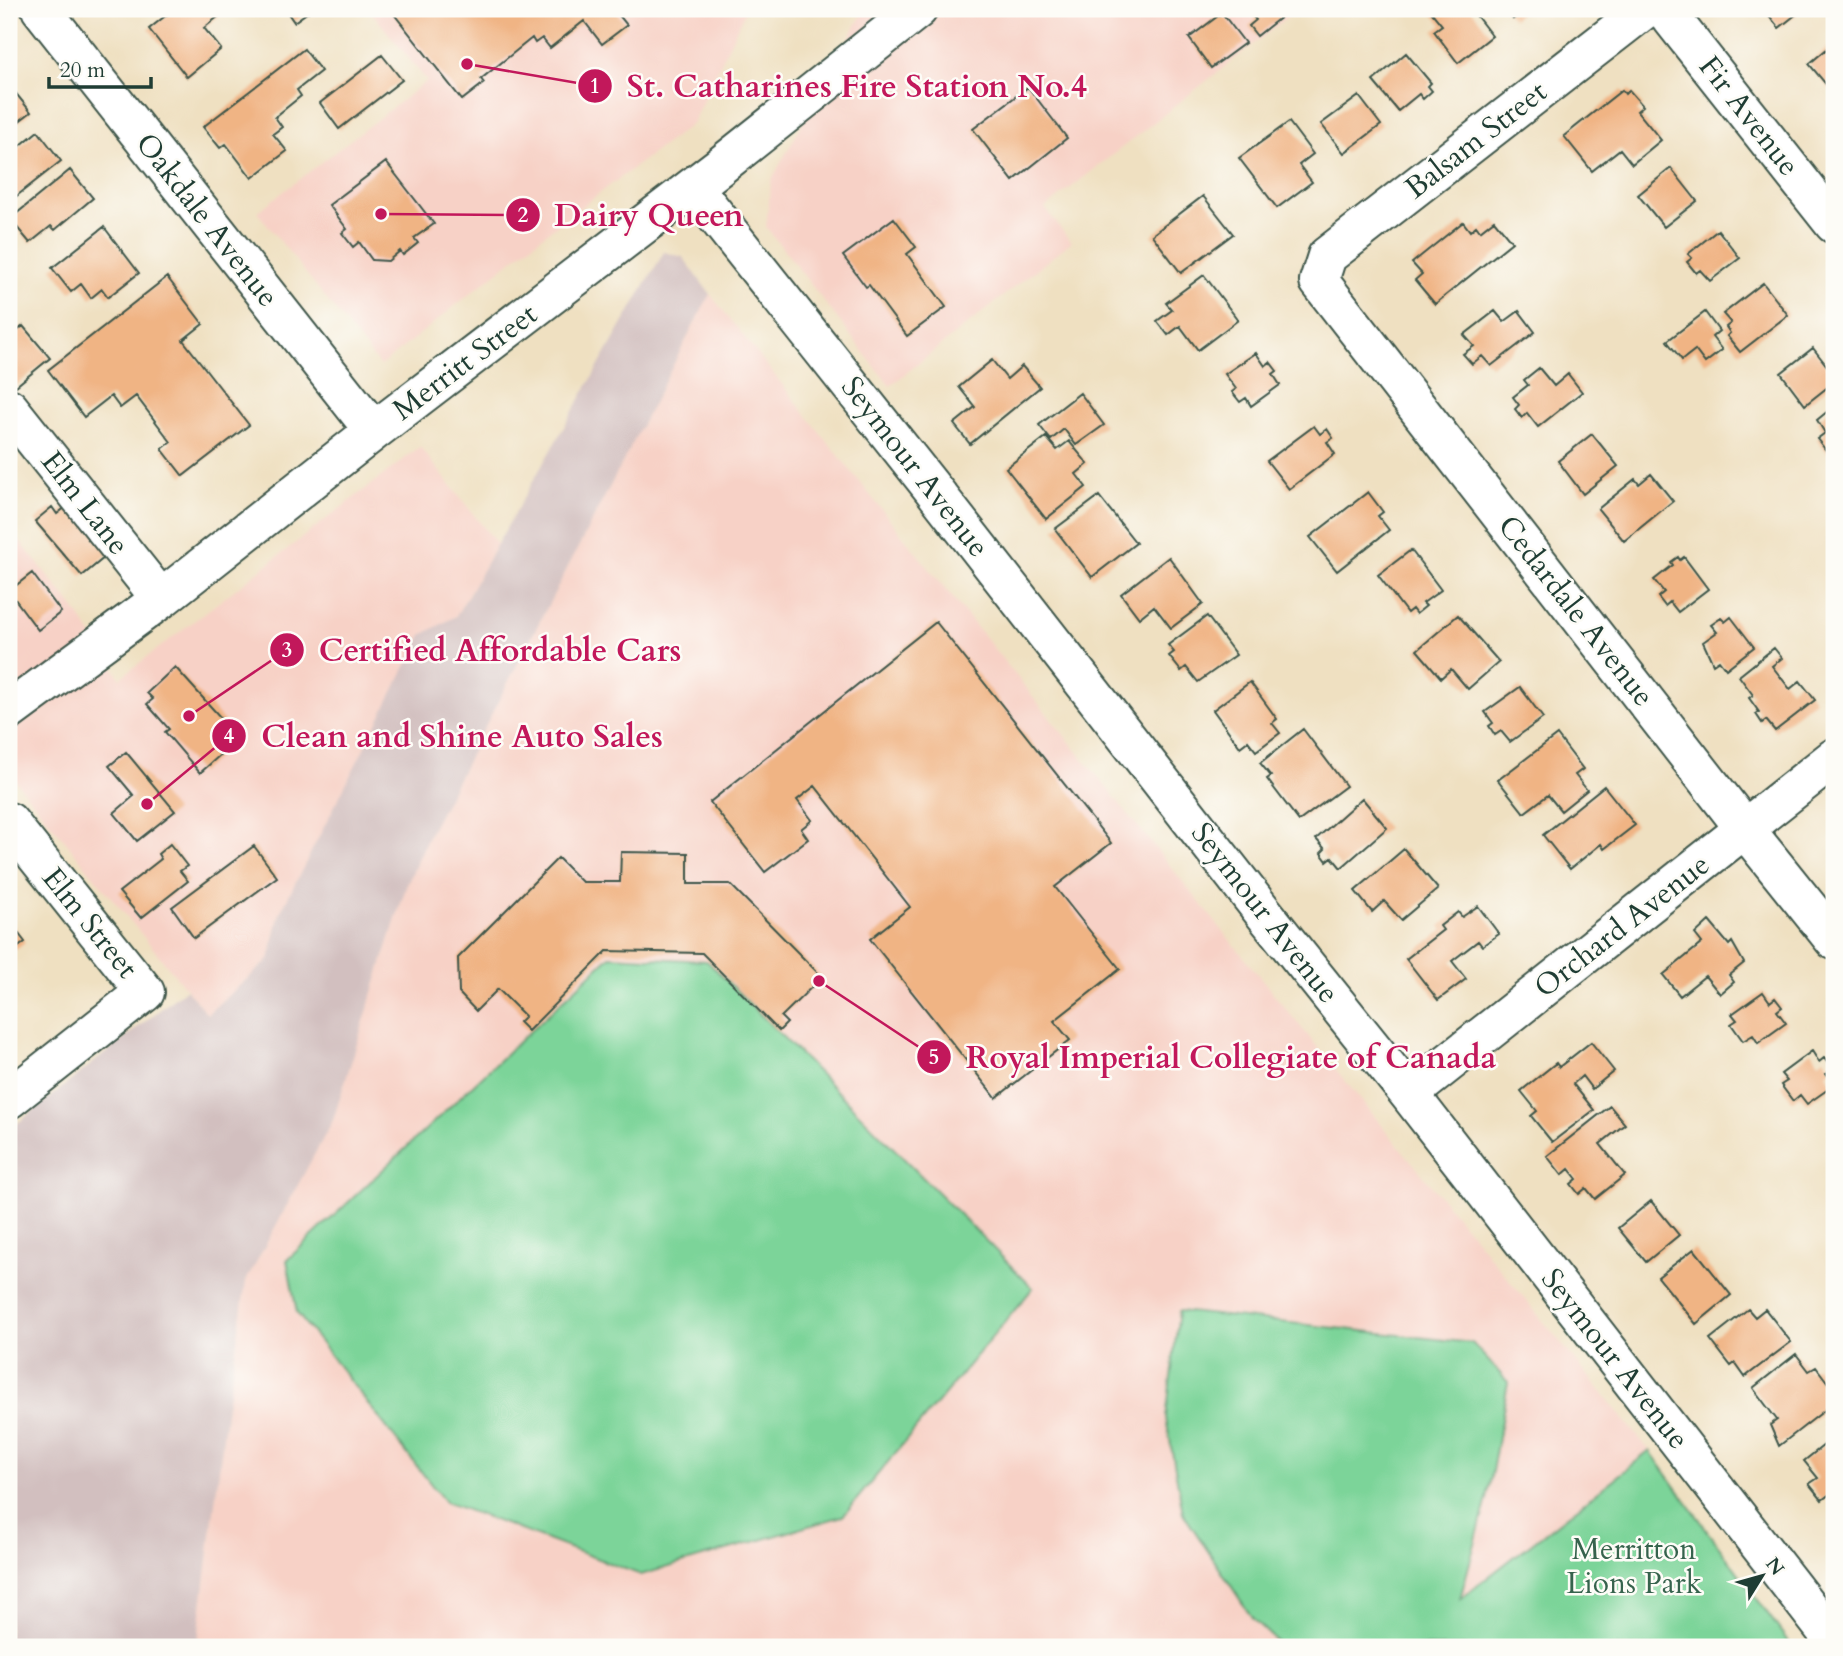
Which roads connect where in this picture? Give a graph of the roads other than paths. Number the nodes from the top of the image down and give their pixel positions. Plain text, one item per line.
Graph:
1 (41, 9) edge
2 (918, 9) edge
3 (1645, 9) edge
4 (1664, 9) edge
5 (693, 187) junction
6 (1834, 224) edge
7 (1319, 281) joint
8 (9, 408) edge
9 (374, 431) junction
10 (161, 599) junction
11 (9, 711) edge
12 (1834, 758) edge
13 (9, 822) edge
14 (1745, 829) junction
15 (1834, 940) edge
16 (1409, 1094) junction
17 (9, 1099) edge
18 (1834, 1641) edge

1 - 9 street, Oakdale Avenue
2 - 5 street, Merritt Street
3 - 7 street, Balsam Street
4 - 6 street, Fir Avenue
5 - 9 street, Merritt Street
5 - 16 street, Seymour Avenue
7 - 14 street, Cedardale Avenue
8 - 10 street, Elm Lane
9 - 10 street, Merritt Street
10 - 11 street, Merritt Street
12 - 14 street, Orchard Avenue
13 - 17 street, Elm Street
14 - 15 street, Cedardale Avenue
14 - 16 street, Orchard Avenue
16 - 18 street, Seymour Avenue

